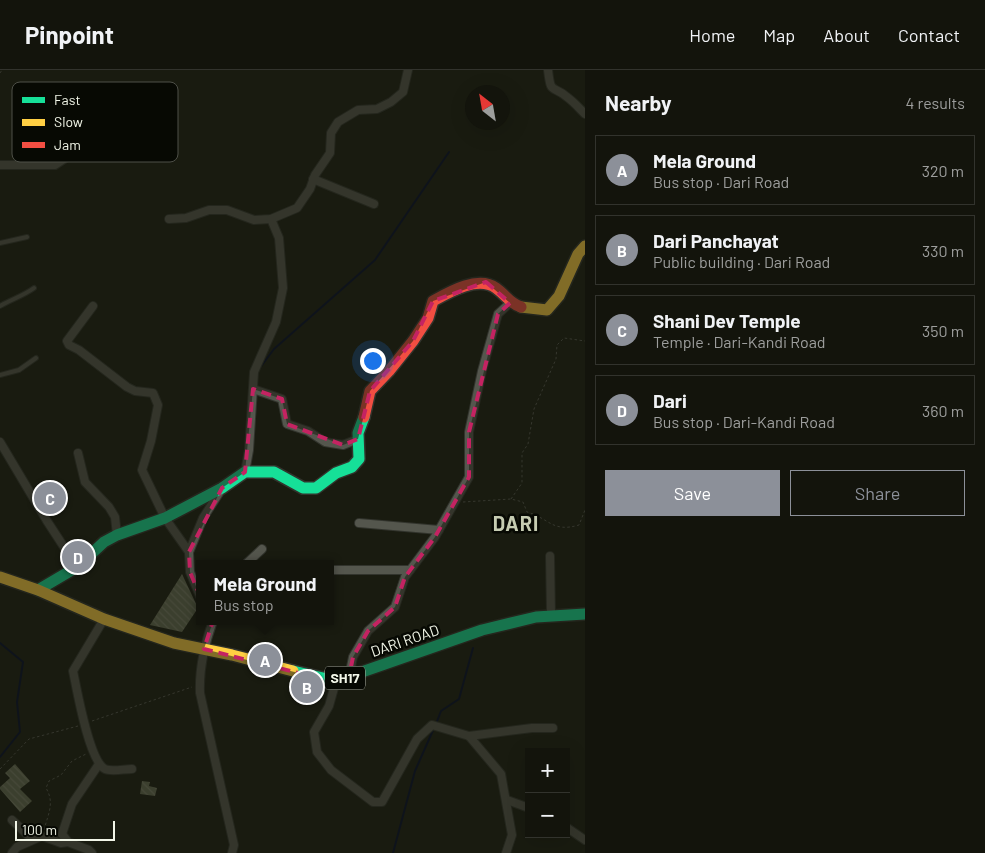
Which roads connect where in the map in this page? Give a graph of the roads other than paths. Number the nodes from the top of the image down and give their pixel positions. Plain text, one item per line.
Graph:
1 (408, 70) edge
2 (548, 70) edge
3 (585, 114) edge
4 (58, 162) edge
5 (0, 165) edge
6 (313, 179) junction
7 (374, 204) dead end
8 (169, 218) dead end
9 (271, 218) junction
10 (26, 237) dead end
11 (0, 243) edge
12 (585, 246) edge
13 (34, 288) dead end
14 (510, 303) junction
15 (0, 306) edge
16 (93, 306) dead end
17 (36, 358) dead end
18 (0, 376) edge
19 (253, 389) junction
20 (358, 439) junction
21 (0, 442) edge
22 (78, 454) dead end
23 (244, 472) junction
24 (222, 488) junction
25 (165, 518) junction
26 (359, 523) dead end
27 (439, 530) junction
28 (117, 535) junction
29 (262, 549) dead end
30 (189, 552) junction
31 (550, 556) dead end
32 (250, 560) edge
33 (77, 567) junction
34 (334, 570) dead end
35 (410, 570) junction
36 (0, 577) edge
37 (196, 586) edge
38 (38, 590) junction
39 (551, 614) junction
40 (585, 614) edge
41 (104, 619) junction
42 (211, 625) edge
43 (204, 649) junction
44 (349, 676) junction
45 (336, 680) junction
46 (553, 728) dead end
47 (469, 736) junction
48 (99, 764) junction
49 (132, 769) dead end
50 (506, 800) junction
51 (525, 807) edge
52 (12, 820) dead end
53 (570, 830) edge
54 (32, 839) junction
55 (585, 840) edge
56 (68, 842) junction
57 (12, 853) edge
58 (92, 853) edge
59 (232, 853) edge
60 (506, 853) edge

1 - 6 street
2 - 3 street
4 - 5 street
6 - 7 street
6 - 9 street
8 - 9 street
9 - 19 street
10 - 11 lane
12 - 14 street
13 - 15 lane
14 - 20 street
14 - 27 street
16 - 25 street
17 - 18 lane
19 - 20 street
19 - 23 street
20 - 23 street
21 - 33 street
22 - 28 street
23 - 24 street
24 - 25 street
24 - 30 street
25 - 28 street
25 - 30 street
26 - 27 street
27 - 35 street
28 - 33 street
29 - 32 street
30 - 37 street
31 - 39 street
33 - 38 street
34 - 35 street
35 - 44 street
36 - 38 street, SH17
38 - 41 street, DARI ROAD / SH17
39 - 40 street, DARI ROAD / SH17
39 - 44 street, DARI ROAD / SH17
41 - 43 street, DARI ROAD / SH17
41 - 48 street
42 - 43 street
43 - 45 street, DARI ROAD / SH17
43 - 59 street
44 - 45 street, DARI ROAD / SH17
45 - 47 street
46 - 47 street
47 - 50 street
48 - 49 street
48 - 56 street
50 - 51 street
50 - 60 street
52 - 54 street
53 - 55 street
54 - 56 street
54 - 57 street
56 - 58 street

